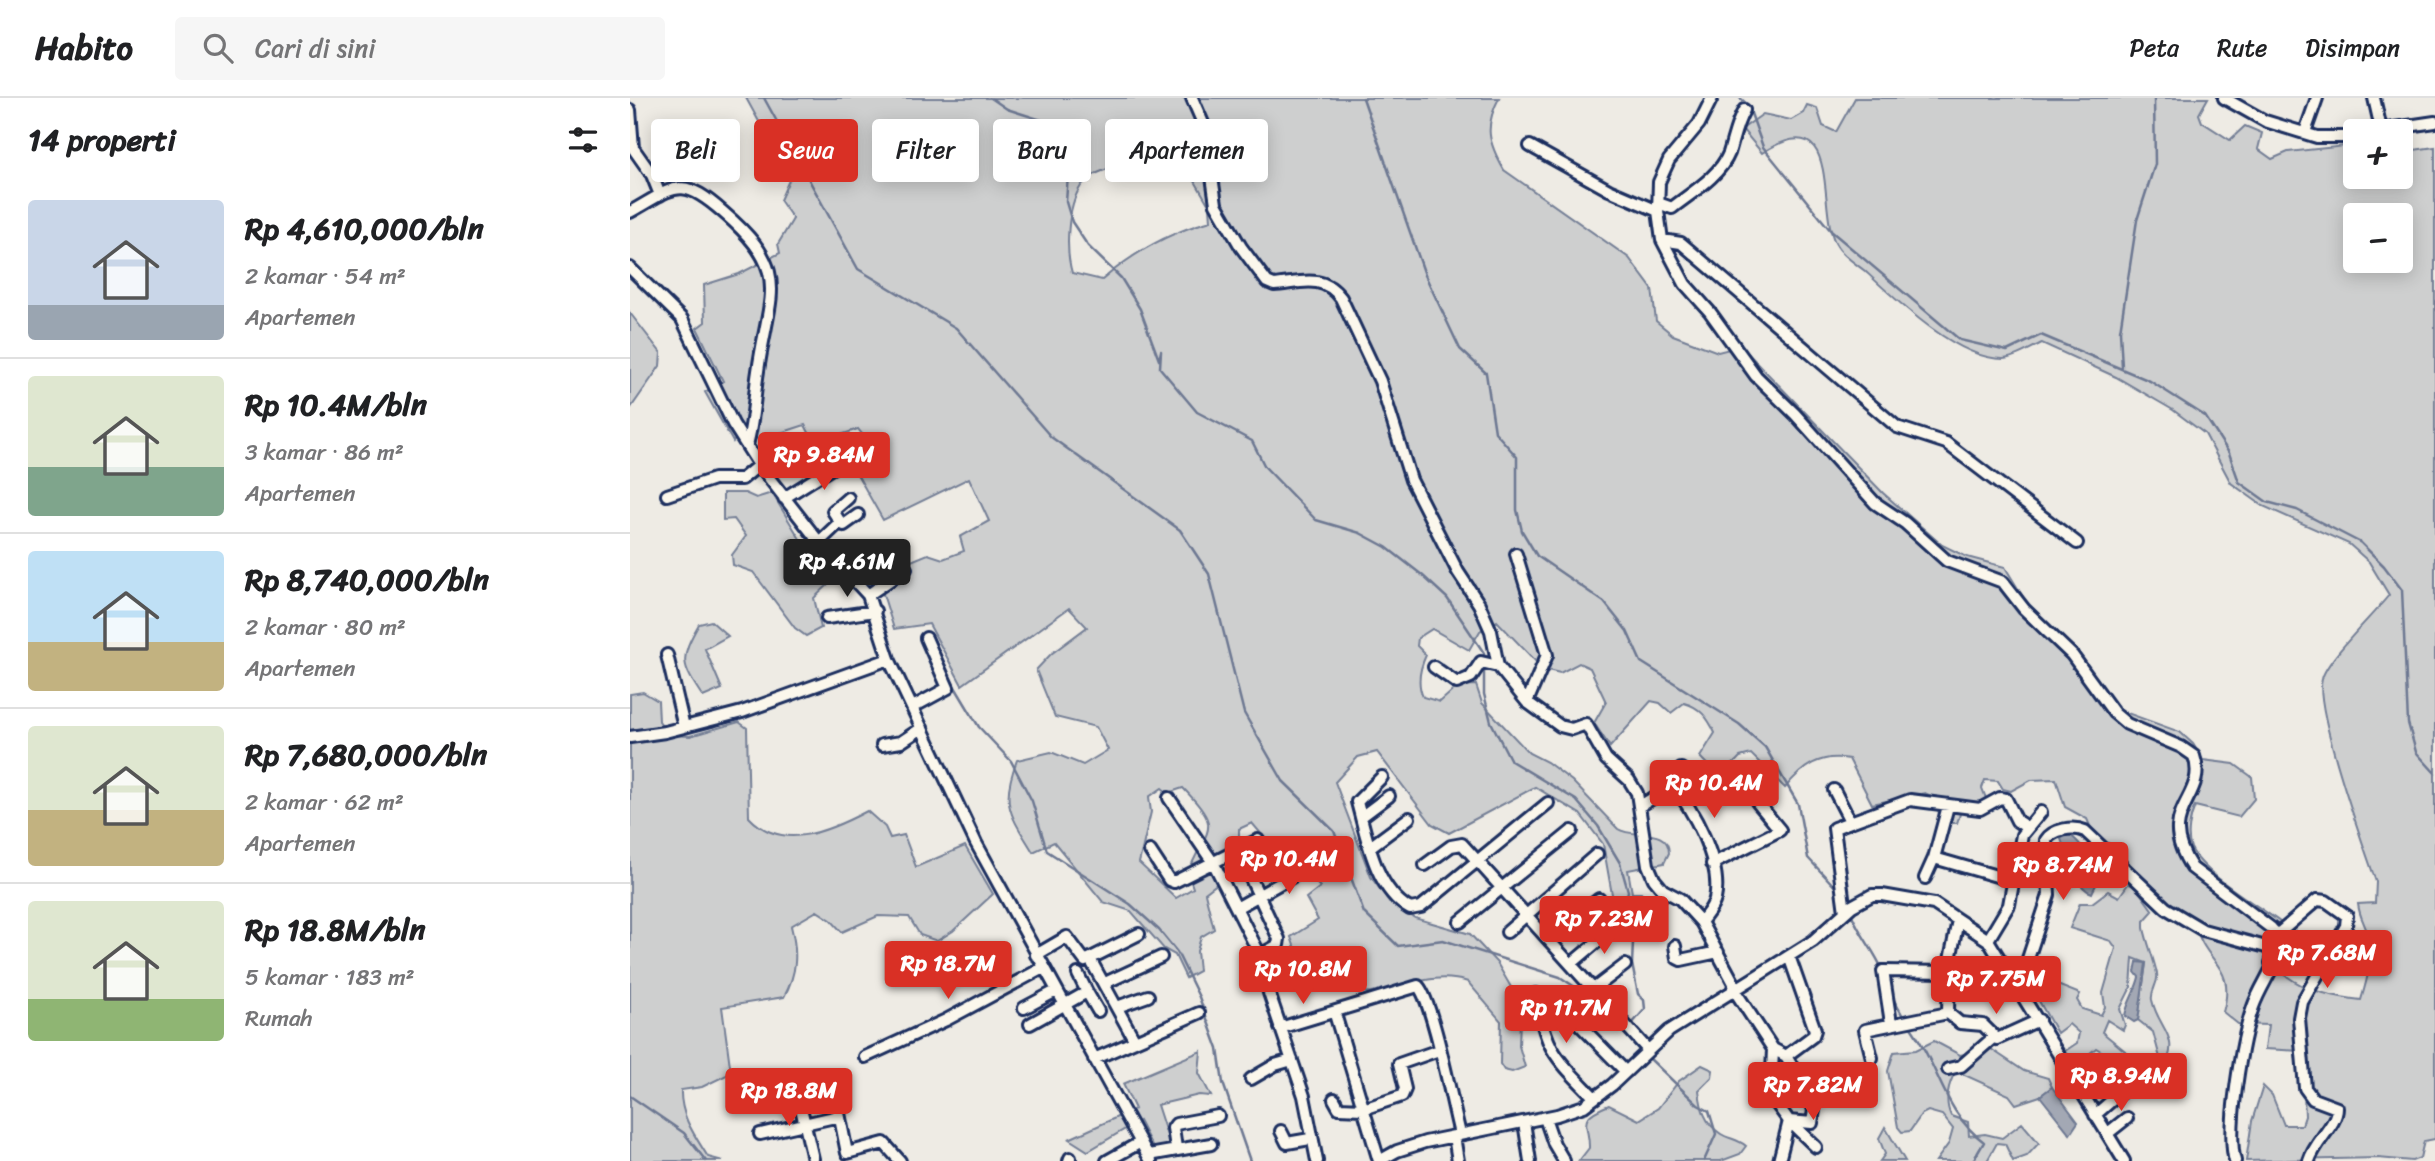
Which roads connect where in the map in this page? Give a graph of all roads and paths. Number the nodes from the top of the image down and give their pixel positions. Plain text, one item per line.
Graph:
1 (1192, 98) edge
2 (1712, 98) edge
3 (2317, 98) edge
4 (2374, 98) edge
5 (2227, 100) edge
6 (630, 110) edge
7 (1744, 110) dead end
8 (2377, 119) edge
9 (2435, 122) edge
10 (2413, 125) edge
11 (2305, 132) junction
12 (2343, 137) edge
13 (1530, 146) dead end
14 (660, 195) junction
15 (1658, 207) junction
16 (630, 212) edge
17 (1662, 240) junction
18 (630, 268) edge
19 (747, 445) junction
20 (848, 458) dead end
21 (759, 464) junction
22 (667, 495) dead end
23 (784, 498) junction
24 (848, 498) dead end
25 (858, 515) dead end
26 (840, 522) junction
27 (819, 542) junction
28 (2077, 543) dead end
29 (1516, 554) dead end
30 (906, 569) dead end
31 (868, 594) junction
32 (876, 611) junction
33 (827, 618) dead end
34 (926, 638) dead end
35 (667, 655) dead end
36 (888, 659) junction
37 (1489, 664) junction
38 (1434, 667) dead end
39 (1527, 702) junction
40 (913, 707) junction
41 (684, 727) junction
42 (922, 728) junction
43 (630, 737) edge
44 (882, 745) dead end
45 (1681, 769) dead end
46 (1382, 777) dead end
47 (1671, 781) junction
48 (1834, 790) dead end
49 (1389, 796) dead end
50 (1169, 798) dead end
51 (1757, 802) dead end
52 (1548, 803) dead end
53 (1640, 806) junction
54 (1948, 806) junction
55 (2041, 813) dead end
56 (1830, 815) dead end
57 (1361, 817) junction
58 (1409, 818) dead end
59 (1850, 821) junction
60 (2026, 827) junction
61 (1834, 828) junction
62 (1572, 831) dead end
63 (1258, 840) dead end
64 (1370, 847) junction
65 (1150, 851) dead end
66 (1238, 851) junction
67 (1597, 853) dead end
68 (1934, 858) junction
69 (1479, 862) junction
70 (1214, 864) junction
71 (1712, 864) junction
72 (1425, 865) dead end
73 (1304, 870) dead end
74 (1925, 878) dead end
75 (2014, 881) junction
76 (1502, 887) junction
77 (1260, 895) junction
78 (1599, 899) dead end
79 (1238, 907) junction
80 (1848, 909) junction
81 (1527, 915) junction
82 (1958, 920) junction
83 (1460, 922) dead end
84 (1701, 922) junction
85 (1617, 925) dead end
86 (1507, 932) dead end
87 (1139, 934) dead end
88 (2278, 934) junction
89 (1549, 939) junction
90 (1988, 940) junction
91 (1675, 946) dead end
92 (1718, 952) junction
93 (1036, 955) junction
94 (1260, 955) junction
95 (1161, 957) dead end
96 (1090, 958) junction
97 (1790, 960) junction
98 (1571, 964) junction
99 (1625, 965) dead end
100 (1043, 968) junction
101 (2269, 969) junction
102 (1948, 972) junction
103 (1077, 974) dead end
104 (1105, 983) junction
105 (1595, 988) junction
106 (2018, 989) junction
107 (1735, 990) junction
108 (1056, 991) junction
109 (1087, 992) junction
110 (1536, 994) dead end
111 (1148, 996) dead end
112 (1064, 1005) junction
113 (1117, 1007) junction
114 (1024, 1008) dead end
115 (1098, 1011) dead end
116 (1199, 1013) dead end
117 (1948, 1013) junction
118 (1335, 1014) junction
119 (1575, 1020) dead end
120 (2039, 1020) junction
121 (1894, 1022) junction
122 (1030, 1024) dead end
123 (1280, 1028) junction
124 (1994, 1037) junction
125 (1135, 1041) junction
126 (1773, 1049) junction
127 (1439, 1050) junction
128 (1645, 1052) junction
129 (1786, 1056) junction
130 (865, 1057) dead end
131 (1872, 1058) dead end
132 (1094, 1059) junction
133 (1292, 1060) junction
134 (1948, 1069) dead end
135 (1626, 1072) junction
136 (1251, 1079) dead end
137 (833, 1083) dead end
138 (2126, 1088) dead end
139 (797, 1091) dead end
140 (1594, 1097) junction
141 (1334, 1099) dead end
142 (1363, 1109) junction
143 (2095, 1115) junction
144 (839, 1116) junction
145 (1218, 1116) dead end
146 (1545, 1118) junction
147 (2127, 1118) dead end
148 (1789, 1121) junction
149 (1524, 1122) junction
150 (804, 1124) junction
151 (1281, 1131) dead end
152 (2108, 1133) junction
153 (760, 1135) dead end
154 (1457, 1135) junction
155 (1310, 1139) junction
156 (1141, 1142) junction
157 (1211, 1144) dead end
158 (1816, 1147) dead end
159 (1176, 1148) junction
160 (1150, 1158) edge
161 (1562, 1158) edge
162 (813, 1159) dead end
163 (900, 1161) edge
164 (1107, 1161) edge
165 (1317, 1161) edge
166 (1379, 1161) edge
167 (1458, 1161) edge
168 (1531, 1161) edge
169 (1549, 1161) edge
170 (1779, 1161) edge
171 (2124, 1161) edge
172 (2235, 1161) edge
173 (2309, 1161) edge

1 - 37 street
2 - 15 street
3 - 11 street
4 - 8 street
5 - 11 street
6 - 14 street
7 - 15 street
9 - 10 street
11 - 12 street
13 - 15 street
14 - 16 street
14 - 19 street
15 - 17 street
17 - 28 street
17 - 88 street
18 - 19 street
19 - 21 street
20 - 23 street
21 - 22 street
21 - 23 street
23 - 27 street
24 - 26 street
25 - 26 street
26 - 27 street
27 - 31 street
29 - 39 street
30 - 31 street
31 - 32 street
32 - 33 street
32 - 36 street
34 - 40 street
35 - 41 street
36 - 40 street
36 - 41 street
37 - 38 street
37 - 39 street
39 - 53 street
40 - 42 street
41 - 43 street
42 - 44 street
42 - 93 street
45 - 47 street
46 - 57 street
47 - 53 street
47 - 71 street
48 - 59 street
49 - 57 street
50 - 70 street
51 - 71 street
52 - 69 street
53 - 84 street
54 - 59 street
54 - 60 street
54 - 68 street
55 - 60 street
56 - 61 street
57 - 64 street
58 - 64 street
59 - 61 street
60 - 75 street
61 - 80 street
62 - 76 street
63 - 66 street
64 - 69 street
65 - 70 street
66 - 70 street
66 - 77 street
67 - 81 street
68 - 74 street
68 - 75 street
69 - 72 street
69 - 76 street
70 - 79 street
71 - 84 street
73 - 77 street
75 - 90 street
76 - 81 street
76 - 83 street
77 - 79 street
77 - 94 street
78 - 89 street
79 - 94 street
80 - 82 street
80 - 97 street
81 - 86 street
81 - 89 street
82 - 90 street
82 - 102 street
84 - 92 street
85 - 98 street
87 - 96 street
88 - 101 street
88 - 173 street
89 - 98 street
90 - 106 street
91 - 92 street
92 - 107 street
93 - 96 street
93 - 100 street
94 - 123 street
95 - 104 street
96 - 104 street
97 - 107 street
97 - 129 street
98 - 105 street
99 - 105 street
100 - 108 street
100 - 130 street
101 - 106 street
101 - 172 street
102 - 117 street
102 - 121 street
103 - 109 street
104 - 113 street
105 - 128 street
106 - 120 street
107 - 126 street
107 - 128 street
108 - 112 street
108 - 114 street
109 - 112 street
109 - 115 street
110 - 140 street
111 - 113 street
112 - 122 street
112 - 132 street
113 - 125 street
116 - 125 street
117 - 121 street
117 - 124 street
118 - 123 street
118 - 127 street
118 - 142 street
119 - 135 street
120 - 124 street
120 - 143 street
121 - 131 street
123 - 133 street
124 - 134 street
125 - 132 street
126 - 129 street
126 - 148 street
127 - 142 street
127 - 154 street
128 - 135 street
129 - 148 street
132 - 156 street
133 - 136 street
133 - 155 street
135 - 140 street
137 - 144 street
138 - 143 street
139 - 150 street
140 - 146 street
141 - 142 street
142 - 166 street
143 - 152 street
144 - 150 street
144 - 163 street
145 - 159 street
146 - 149 street
146 - 161 street
147 - 152 street
148 - 158 street
148 - 170 street
149 - 154 street
149 - 168 street
150 - 153 street
150 - 162 street
151 - 155 street
152 - 171 street
154 - 166 street
154 - 167 street
155 - 165 street
156 - 160 street
156 - 164 street
157 - 159 street
159 - 160 street
161 - 169 street

